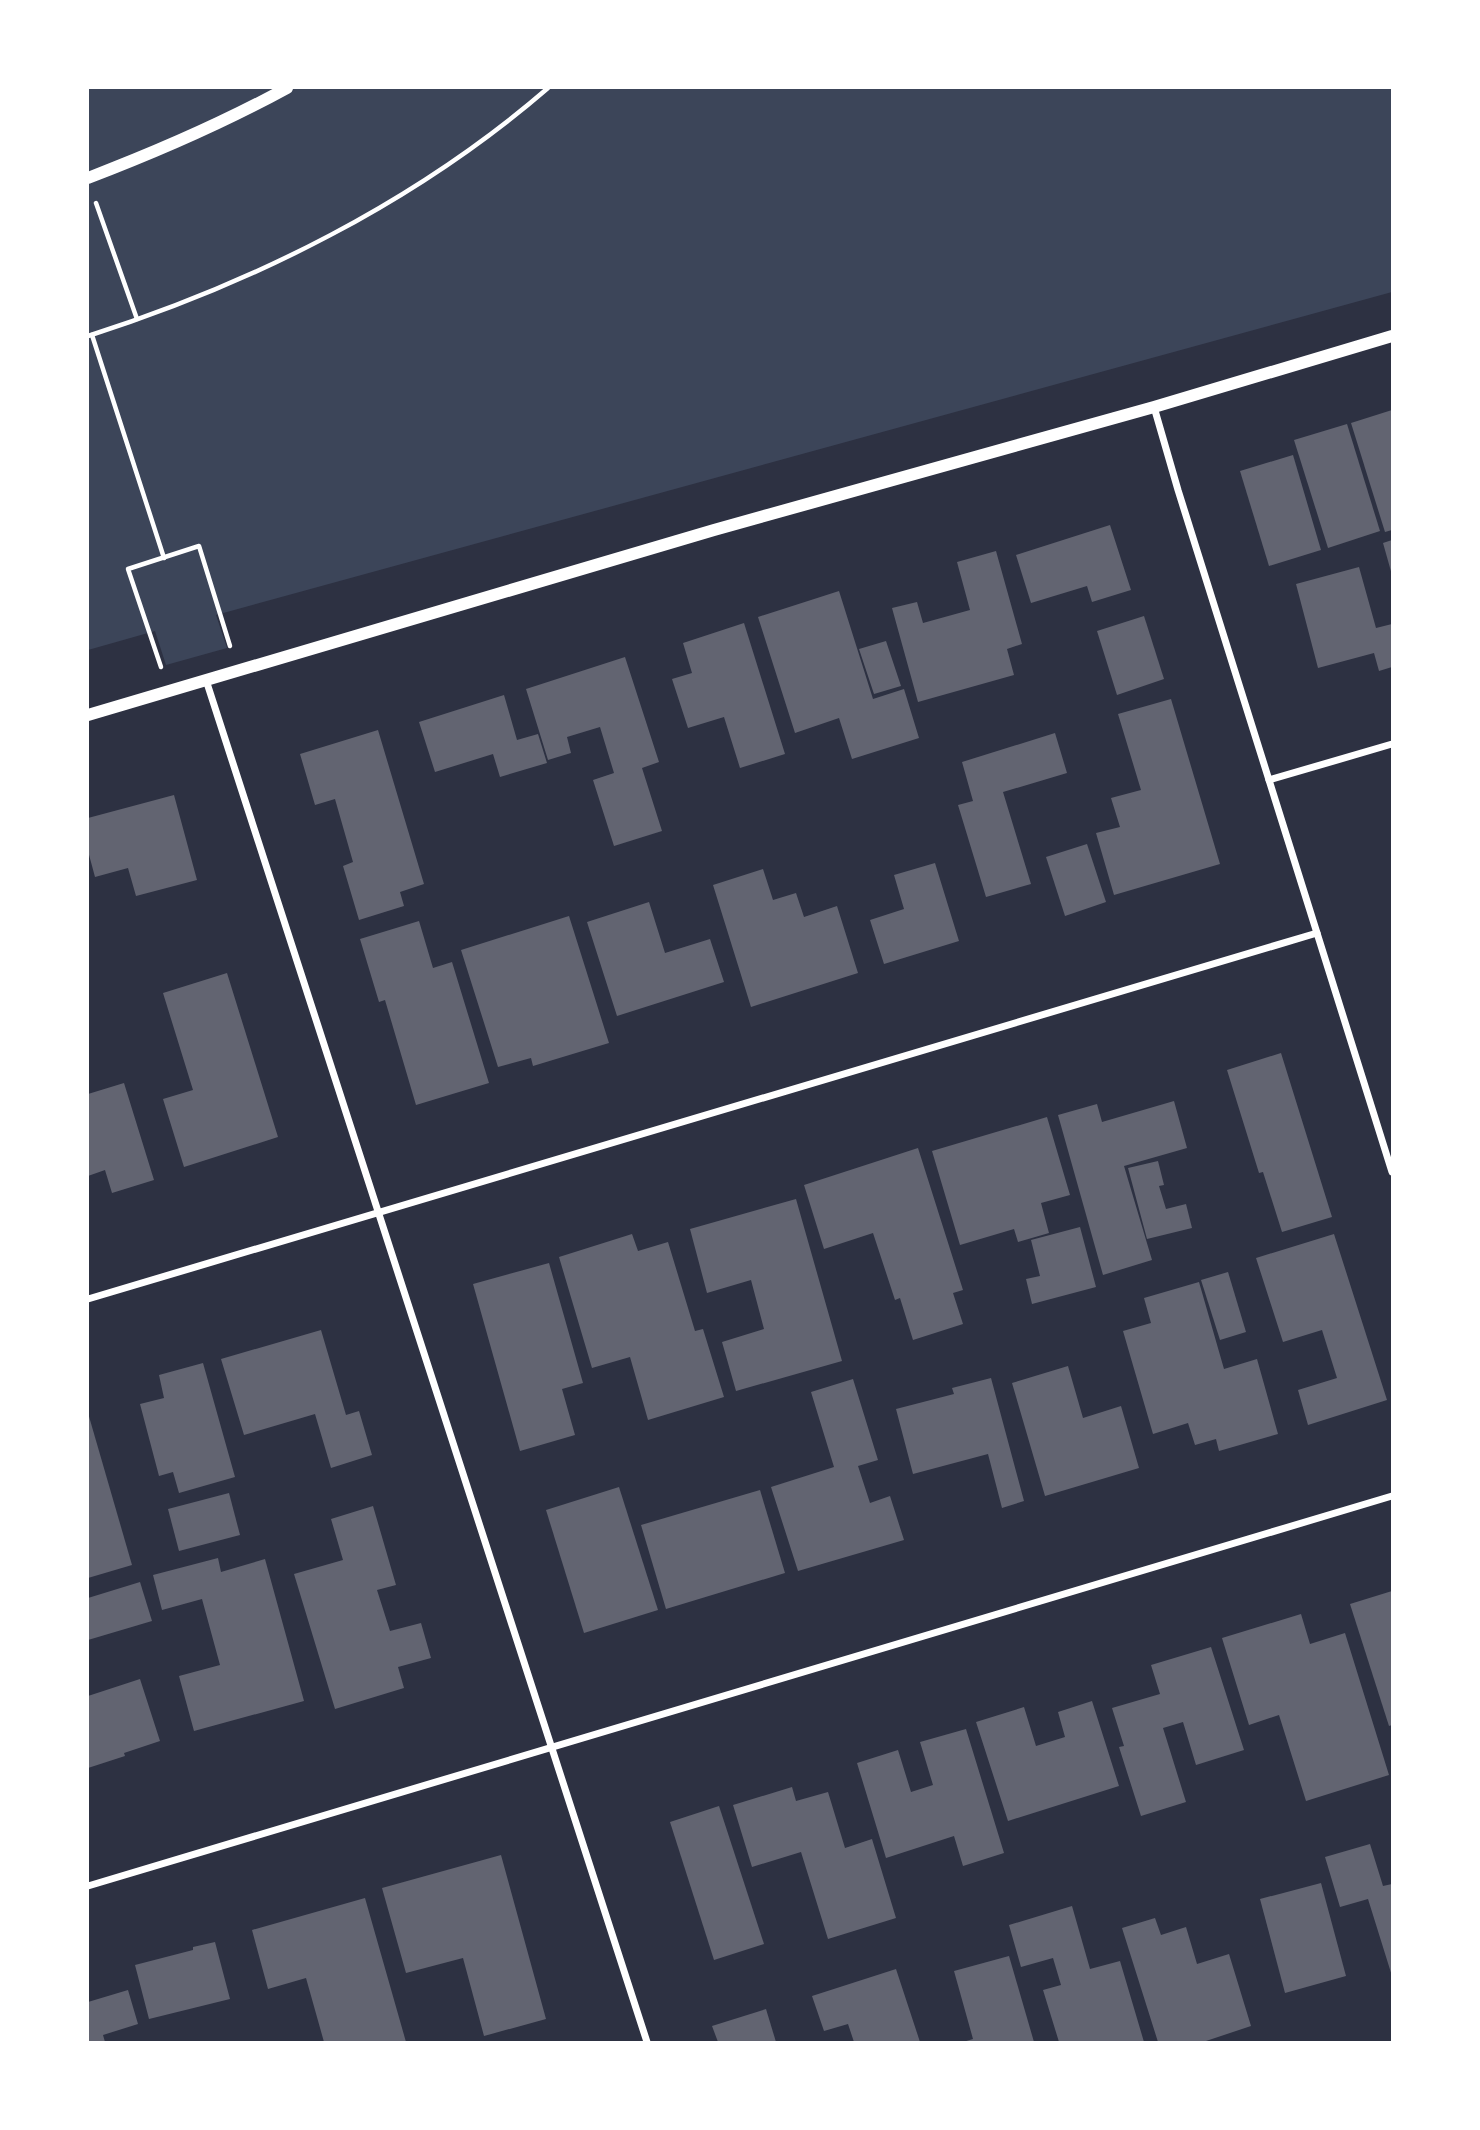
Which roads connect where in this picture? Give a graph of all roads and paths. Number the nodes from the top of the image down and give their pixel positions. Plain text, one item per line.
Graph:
1 (287, 88) edge
2 (548, 88) edge
3 (90, 185) edge
4 (137, 319) junction
5 (90, 336) edge
6 (1392, 336) edge
7 (1154, 407) junction
8 (164, 558) junction
9 (238, 671) junction
10 (206, 680) junction
11 (169, 692) junction
12 (88, 715) edge
13 (1392, 744) edge
14 (1269, 780) junction
15 (1317, 933) junction
16 (1392, 1172) edge
17 (378, 1214) junction
18 (88, 1299) edge
19 (1392, 1496) edge
20 (552, 1748) junction
21 (88, 1886) edge
22 (647, 2042) edge

1 - 3 street
2 - 4 path
3 - 4 path
4 - 5 path
5 - 8 path
6 - 7 street
7 - 9 street
7 - 14 street
8 - 9 path
8 - 11 path
9 - 10 street
10 - 11 street
10 - 17 street
11 - 12 street
13 - 14 street
14 - 15 street
15 - 16 street
15 - 17 street
17 - 18 street
17 - 20 street
19 - 20 street
20 - 21 street
20 - 22 street

